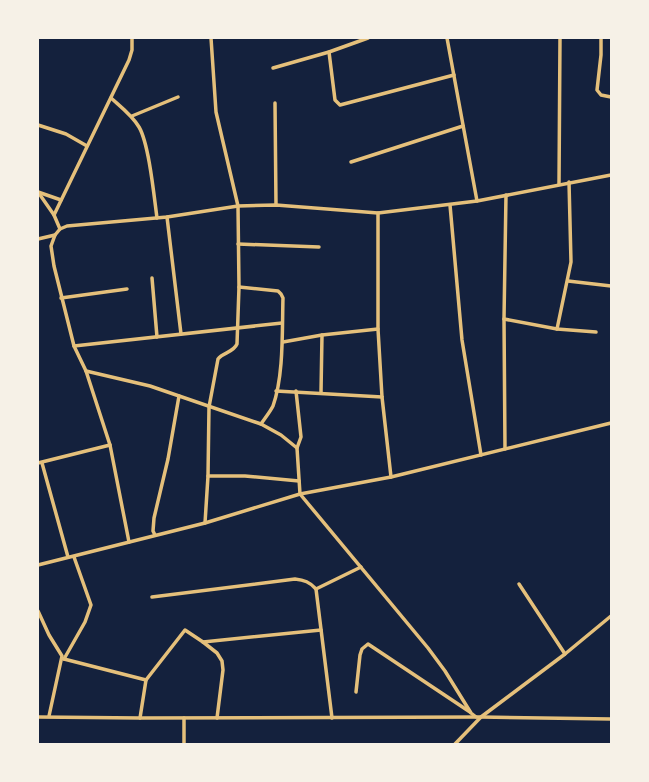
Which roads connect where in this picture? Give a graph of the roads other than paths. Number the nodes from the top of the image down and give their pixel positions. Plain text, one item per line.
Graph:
1 (132, 38) edge
2 (211, 38) edge
3 (368, 38) edge
4 (447, 38) edge
5 (560, 38) edge
6 (600, 38) edge
7 (329, 52) junction
8 (273, 68) dead end
9 (454, 75) junction
10 (178, 97) dead end
11 (611, 97) edge
12 (111, 98) junction
13 (275, 103) dead end
14 (132, 116) junction
15 (38, 125) edge
16 (463, 126) junction
17 (87, 146) junction
18 (351, 162) dead end
19 (611, 175) edge
20 (569, 182) junction
21 (559, 184) junction
22 (38, 192) edge
23 (506, 195) junction
24 (61, 200) junction
25 (476, 201) junction
26 (276, 205) junction
27 (450, 205) junction
28 (238, 206) junction
29 (378, 213) junction
30 (54, 215) junction
31 (167, 217) junction
32 (157, 218) junction
33 (60, 229) junction
34 (55, 235) junction
35 (38, 239) edge
36 (238, 244) junction
37 (319, 247) dead end
38 (152, 278) dead end
39 (568, 281) junction
40 (611, 286) edge
41 (239, 287) junction
42 (127, 289) dead end
43 (61, 298) junction
44 (504, 319) junction
45 (282, 323) junction
46 (237, 328) junction
47 (557, 329) junction
48 (378, 330) junction
49 (596, 332) dead end
50 (182, 334) junction
51 (322, 335) junction
52 (157, 337) junction
53 (282, 342) junction
54 (74, 346) junction
55 (86, 371) junction
56 (276, 391) junction
57 (296, 391) junction
58 (321, 392) junction
59 (179, 396) junction
60 (382, 396) junction
61 (209, 407) junction
62 (611, 423) edge
63 (261, 424) junction
64 (110, 445) junction
65 (297, 448) junction
66 (505, 449) junction
67 (481, 455) junction
68 (40, 463) edge
69 (208, 476) junction
70 (391, 477) junction
71 (299, 481) junction
72 (300, 494) junction
73 (205, 524) junction
74 (155, 536) junction
75 (129, 542) junction
76 (68, 557) junction
77 (74, 557) junction
78 (38, 565) edge
79 (361, 567) junction
80 (519, 584) dead end
81 (316, 588) junction
82 (152, 597) dead end
83 (38, 611) edge
84 (611, 616) edge
85 (321, 630) junction
86 (203, 642) junction
87 (565, 654) junction
88 (63, 658) junction
89 (146, 680) junction
90 (356, 692) dead end
91 (471, 713) junction
92 (38, 716) edge
93 (49, 716) junction
94 (479, 717) junction
95 (140, 718) junction
96 (184, 718) junction
97 (217, 718) junction
98 (332, 718) junction
99 (611, 719) edge
100 (184, 744) edge
101 (455, 744) edge

1 - 12 street
2 - 28 street
3 - 7 street
4 - 9 street
5 - 21 street
6 - 11 street
7 - 8 street
7 - 9 street
9 - 16 street
10 - 14 street
12 - 14 street
12 - 17 street
13 - 26 street
14 - 32 street
15 - 17 street
16 - 18 street
16 - 25 street
17 - 24 street
19 - 20 street
20 - 21 street
20 - 39 street
21 - 23 street
22 - 24 street
22 - 30 street
23 - 25 street
23 - 44 street
24 - 30 street
25 - 27 street
26 - 28 street
26 - 29 street
27 - 29 street
27 - 67 street
28 - 31 street
28 - 36 street
29 - 48 street
30 - 33 street
31 - 32 street
31 - 50 street
32 - 33 street
33 - 34 street
34 - 35 street
34 - 43 street
36 - 37 street
36 - 41 street
38 - 52 street
39 - 40 street
39 - 47 street
41 - 45 street
41 - 46 street
42 - 43 street
43 - 54 street
44 - 47 street
44 - 66 street
45 - 46 street
45 - 53 street
46 - 50 street
46 - 61 street
47 - 49 street
48 - 51 street
48 - 60 street
50 - 52 street
51 - 53 street
51 - 58 street
52 - 54 street
53 - 56 street
54 - 55 street
55 - 59 street
55 - 64 street
56 - 57 street
56 - 63 street
57 - 58 street
57 - 65 street
58 - 60 street
59 - 61 street
59 - 74 street
60 - 70 street
61 - 63 street
61 - 69 street
62 - 66 street
63 - 65 street
64 - 68 street
64 - 75 street
65 - 71 street
66 - 67 street
67 - 70 street
68 - 76 street
69 - 71 street
69 - 73 street
70 - 72 street
71 - 72 street
72 - 73 street
72 - 79 street
73 - 74 street
74 - 75 street
75 - 77 street
76 - 77 street
76 - 78 street
77 - 88 street
79 - 81 street
79 - 91 street
80 - 87 street
81 - 82 street
81 - 85 street
83 - 88 street
84 - 87 street
85 - 86 street
85 - 98 street
86 - 89 street
86 - 97 street
87 - 94 street
88 - 89 street
88 - 93 street
89 - 95 street
90 - 91 street
91 - 94 street
92 - 93 street
93 - 95 street
94 - 98 street
94 - 99 street
94 - 101 street
95 - 96 street
96 - 97 street
96 - 100 street
97 - 98 street

